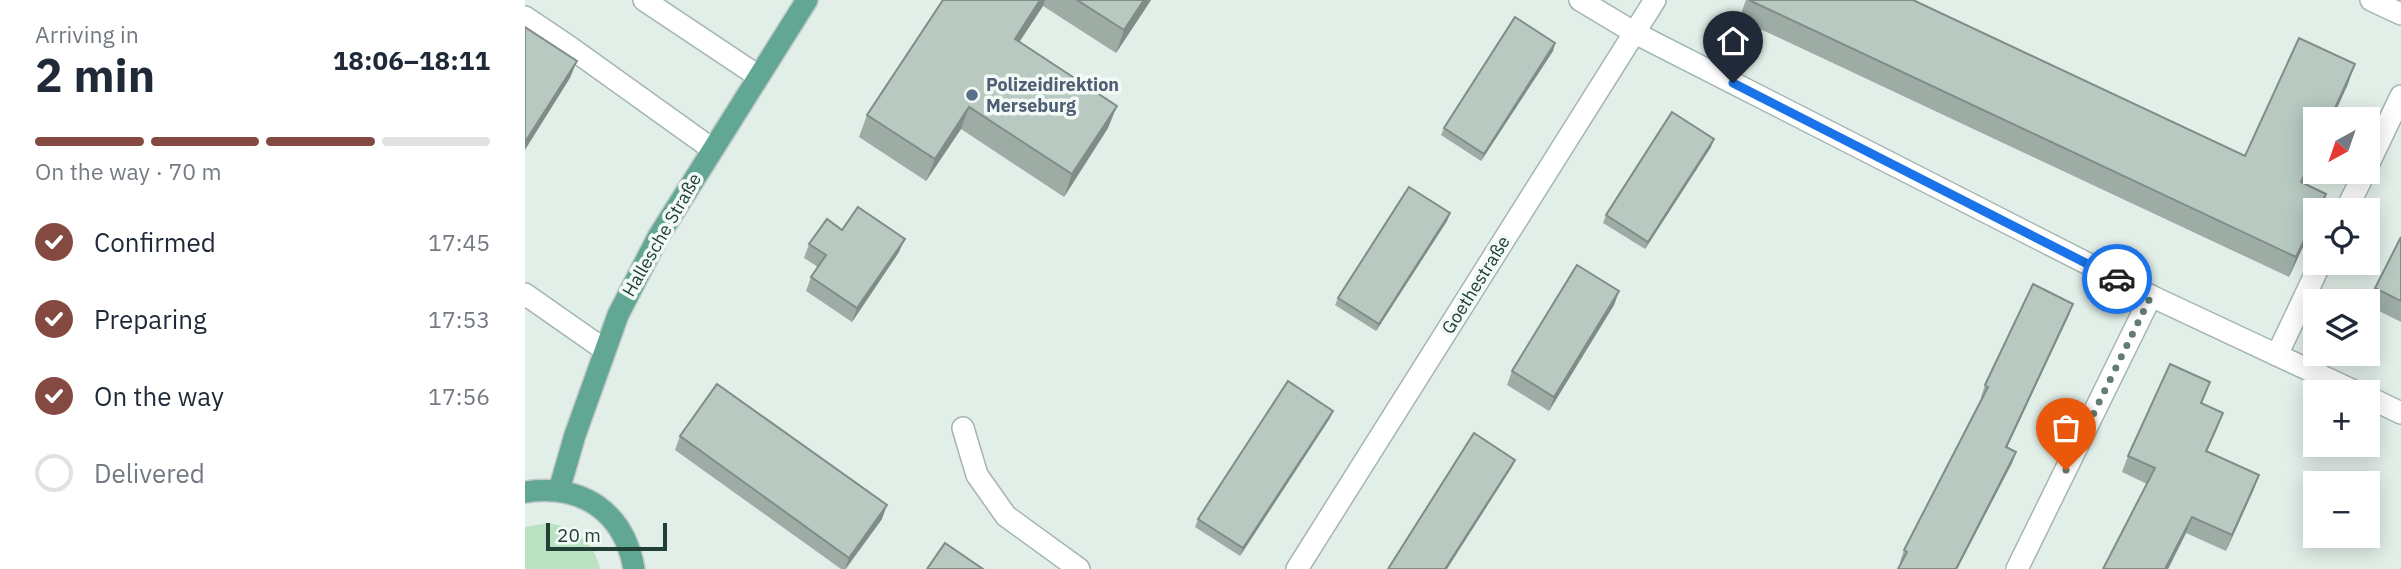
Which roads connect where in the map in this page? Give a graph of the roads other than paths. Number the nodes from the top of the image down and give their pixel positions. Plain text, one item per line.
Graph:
1 (644, 0) edge
2 (807, 0) edge
3 (1580, 0) edge
4 (1655, 0) edge
5 (2371, 0) edge
6 (2401, 14) edge
7 (525, 17) edge
8 (1635, 33) junction
9 (758, 76) junction
10 (2401, 96) edge
11 (2380, 140) edge
12 (712, 149) junction
13 (2315, 275) edge
14 (525, 294) edge
15 (2151, 296) junction
16 (605, 350) junction
17 (2277, 355) junction
18 (2330, 380) edge
19 (2380, 403) edge
20 (2401, 413) edge
21 (963, 428) dead end
22 (559, 491) junction
23 (525, 492) edge
24 (634, 569) edge
25 (1079, 569) edge
26 (1297, 569) edge
27 (2017, 569) edge

1 - 9 street
2 - 9 main road, Hallesche Straße
3 - 8 street
4 - 8 street, Goethestraße
5 - 6 street
7 - 12 street
8 - 15 street
8 - 26 street, Goethestraße
9 - 12 main road, Hallesche Straße
10 - 11 street
12 - 16 main road, Hallesche Straße
13 - 17 street
14 - 16 street
15 - 17 street
15 - 27 street
16 - 22 main road, Hallesche Straße
17 - 18 street
19 - 20 street
21 - 25 street
22 - 23 main road
22 - 24 main road

